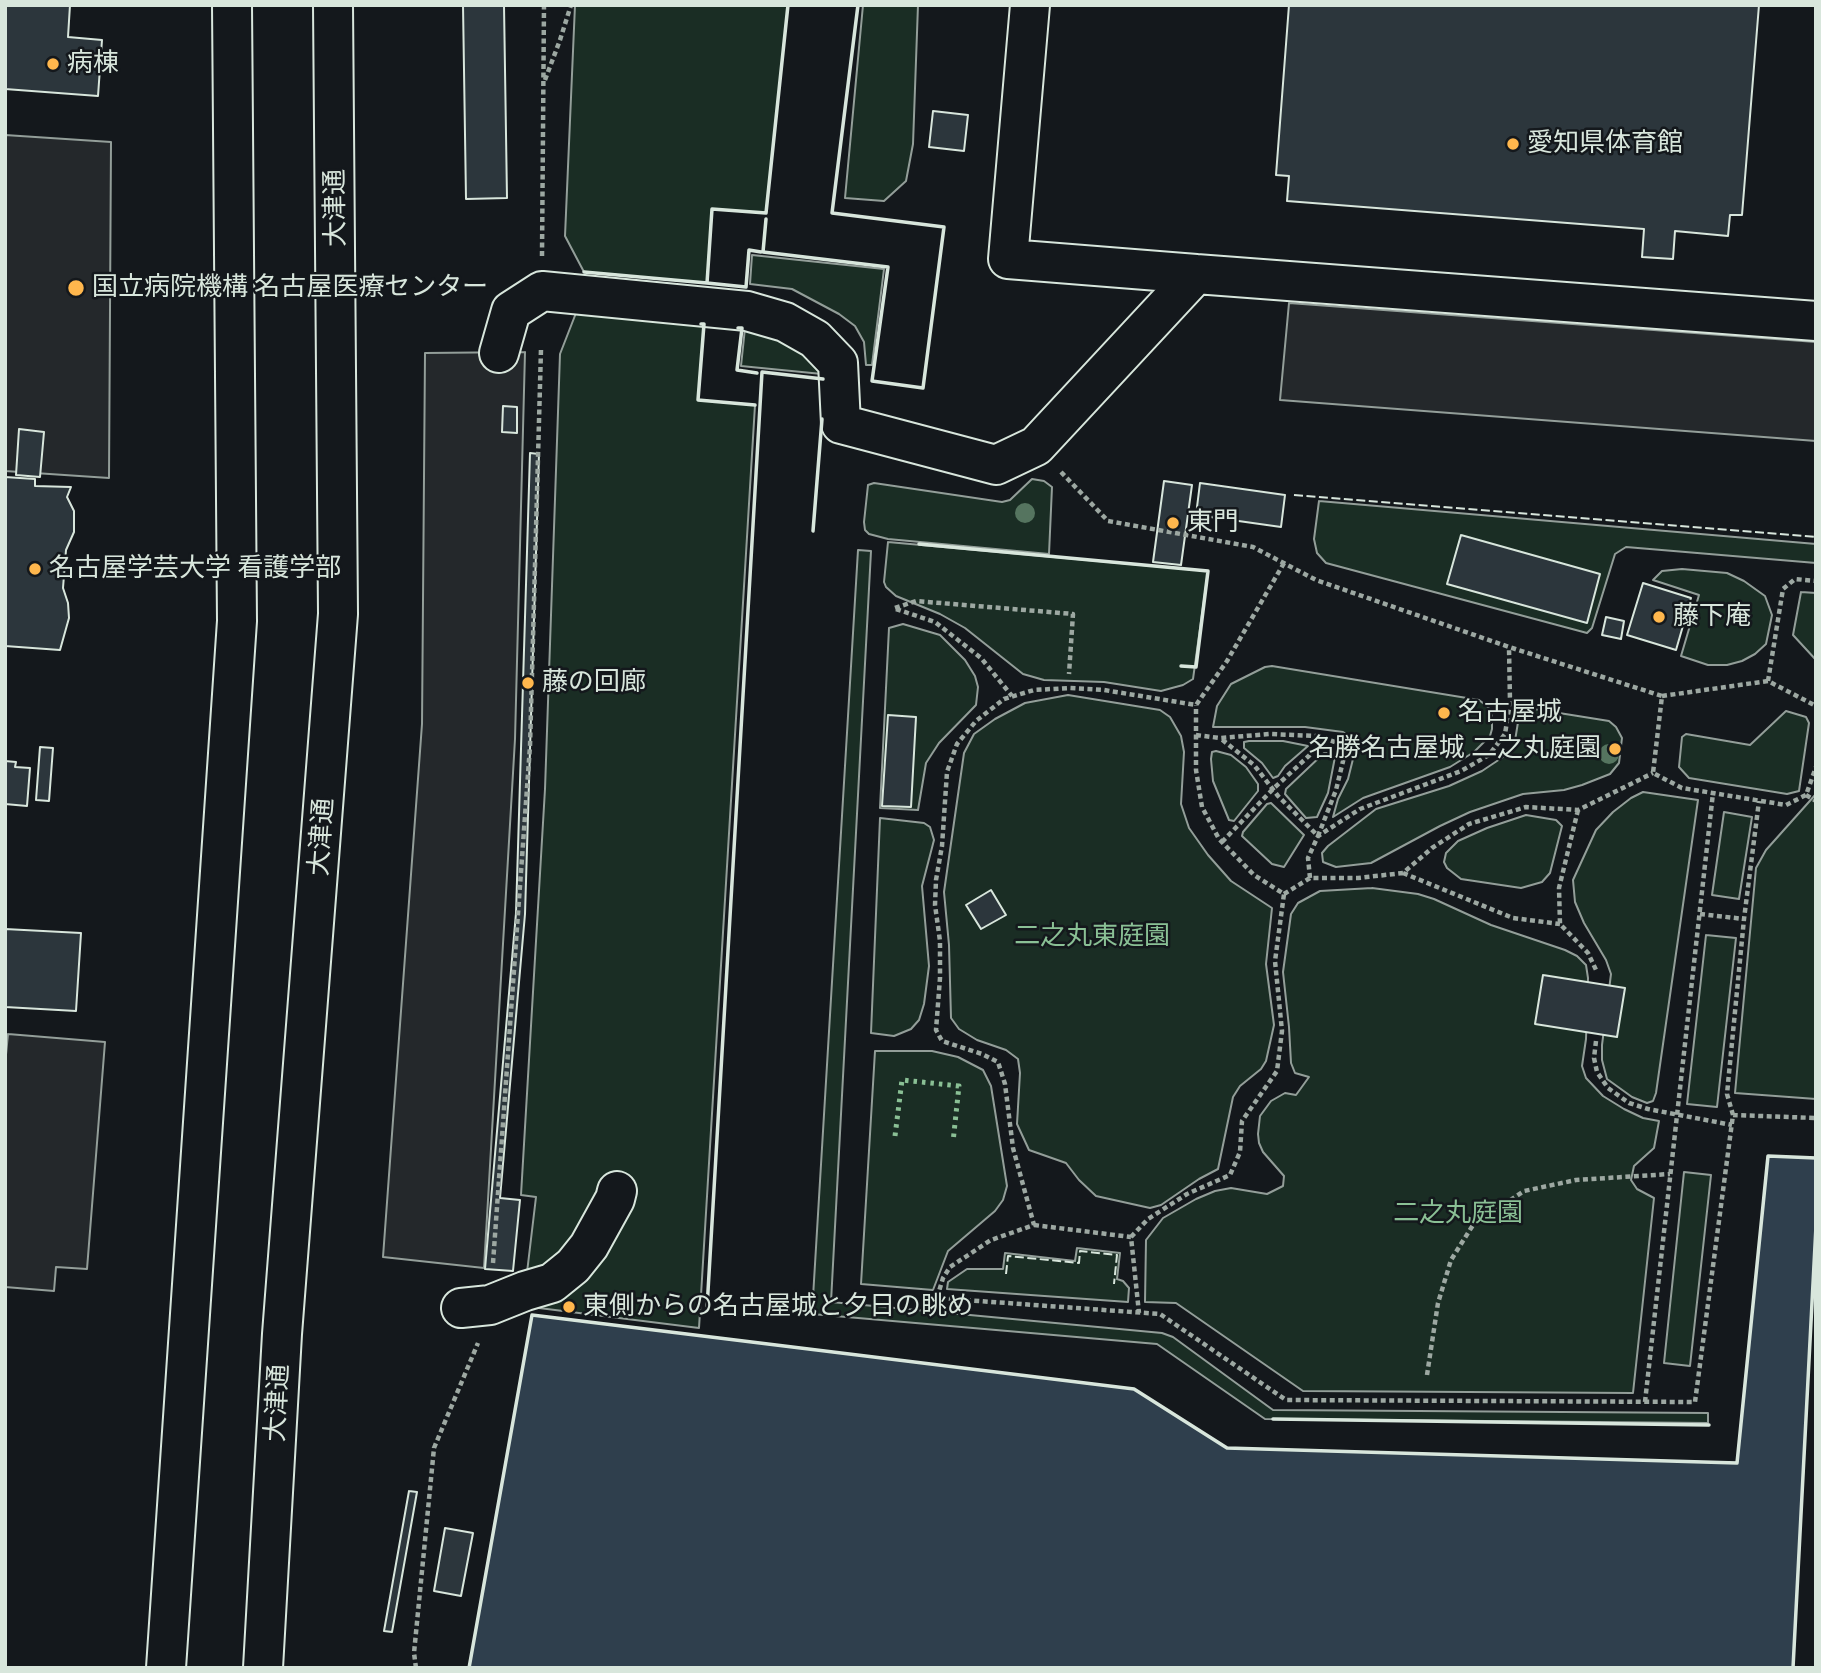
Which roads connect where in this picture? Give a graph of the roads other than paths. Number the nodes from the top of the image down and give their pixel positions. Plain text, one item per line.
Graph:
1 (232, 5) edge
2 (333, 5) edge
3 (1030, 5) edge
4 (1196, 274) junction
5 (1816, 321) edge
6 (499, 353) dead end
7 (617, 1191) dead end
8 (475, 1307) road end
9 (166, 1668) edge
10 (263, 1668) edge

1 - 9 street
2 - 10 street, 大津通
3 - 4 street
4 - 5 street
4 - 6 street
7 - 8 street

